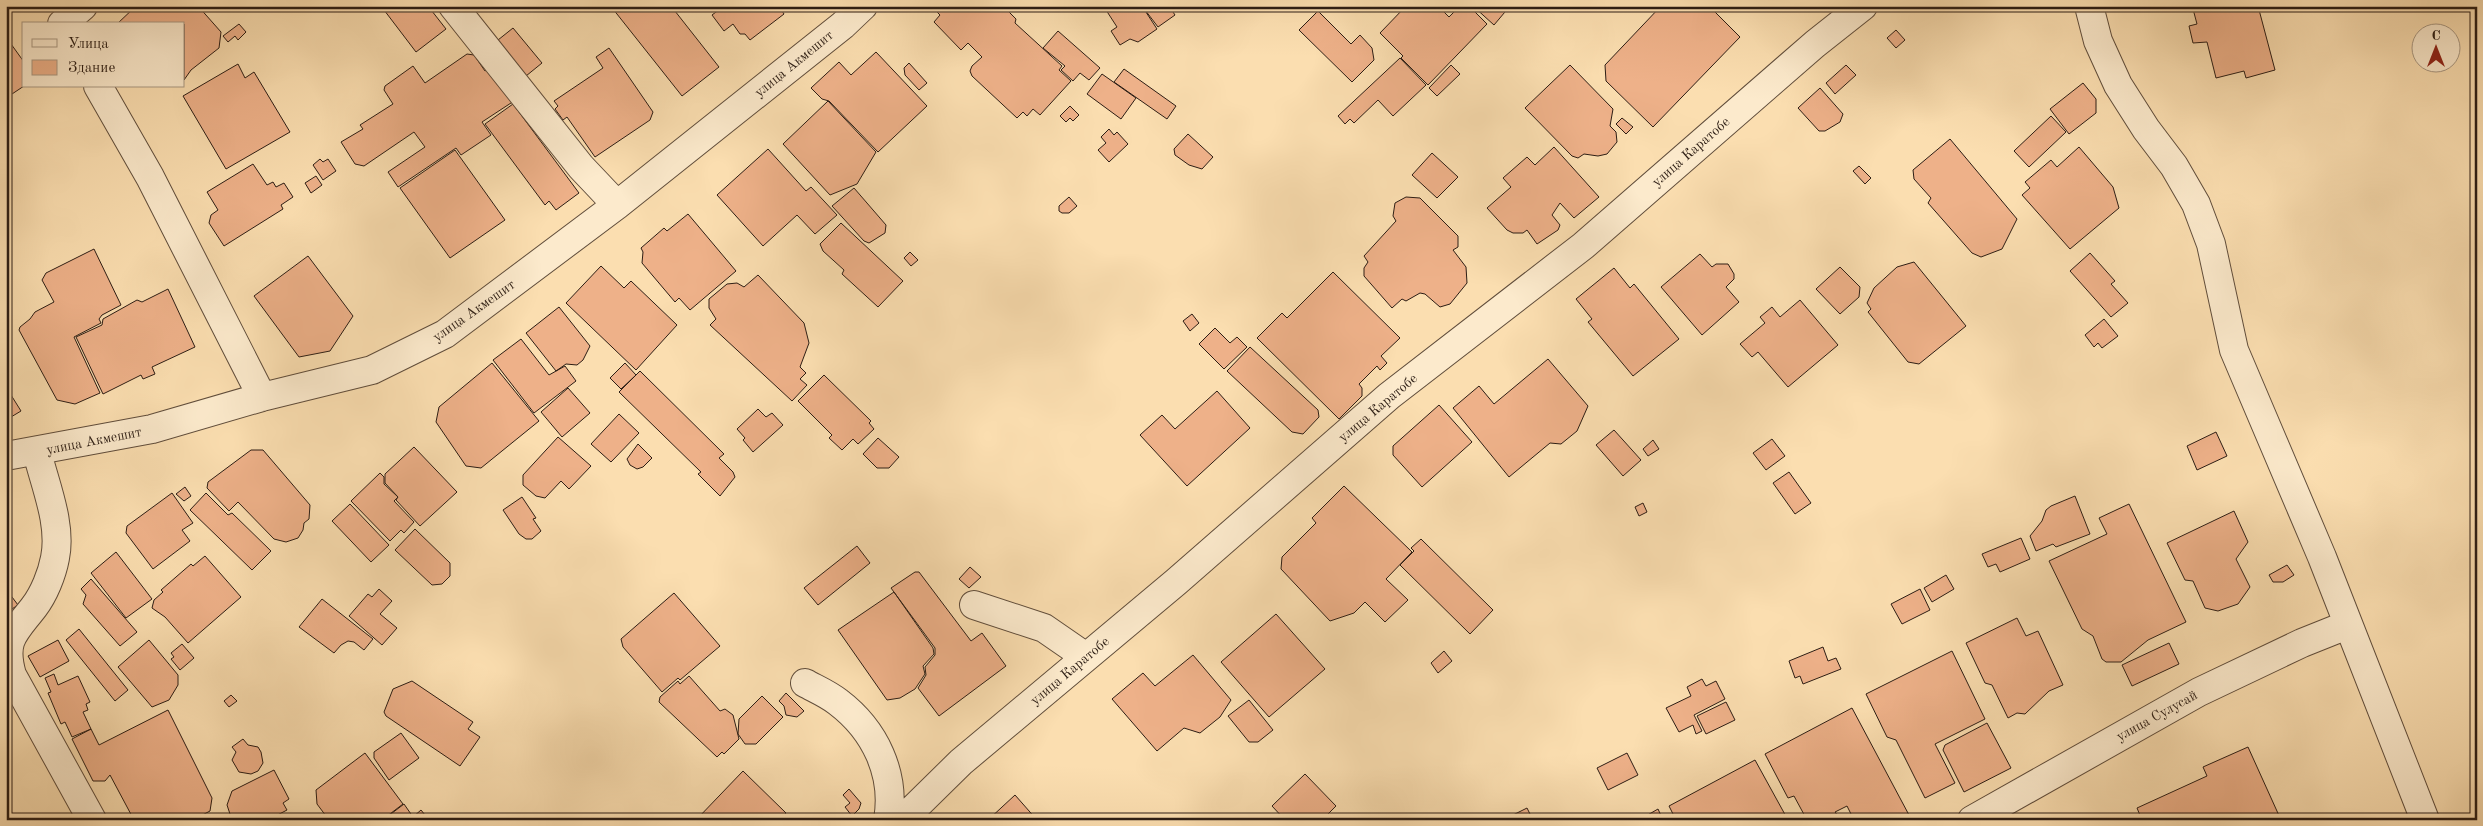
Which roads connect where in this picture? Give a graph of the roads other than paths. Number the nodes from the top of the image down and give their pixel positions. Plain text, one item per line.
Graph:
1 (46, 6) edge
2 (83, 6) edge
3 (453, 6) edge
4 (863, 6) edge
5 (1863, 6) edge
6 (2089, 6) edge
7 (57, 22) edge
8 (64, 22) edge
9 (99, 88) edge
10 (617, 205) junction
11 (262, 397) junction
12 (37, 452) junction
13 (6, 456) edge
14 (974, 605) dead end
15 (2347, 625) junction
16 (1086, 657) junction
17 (805, 682) dead end
18 (1999, 813) edge
19 (92, 820) edge
20 (888, 820) edge
21 (902, 820) edge
22 (1972, 820) edge
23 (2425, 820) edge

1 - 7 street
2 - 8 street
3 - 10 street
4 - 10 street, улица Акмешит
5 - 16 street, улица Каратобе
6 - 15 street
9 - 11 street
10 - 11 street, улица Акмешит
11 - 12 street, улица Акмешит
12 - 13 street, улица Акмешит
12 - 19 street
14 - 16 street
15 - 18 street, улица Сулусай
15 - 23 street
16 - 21 street, улица Каратобе
17 - 20 street
18 - 22 street, улица Сулусай

